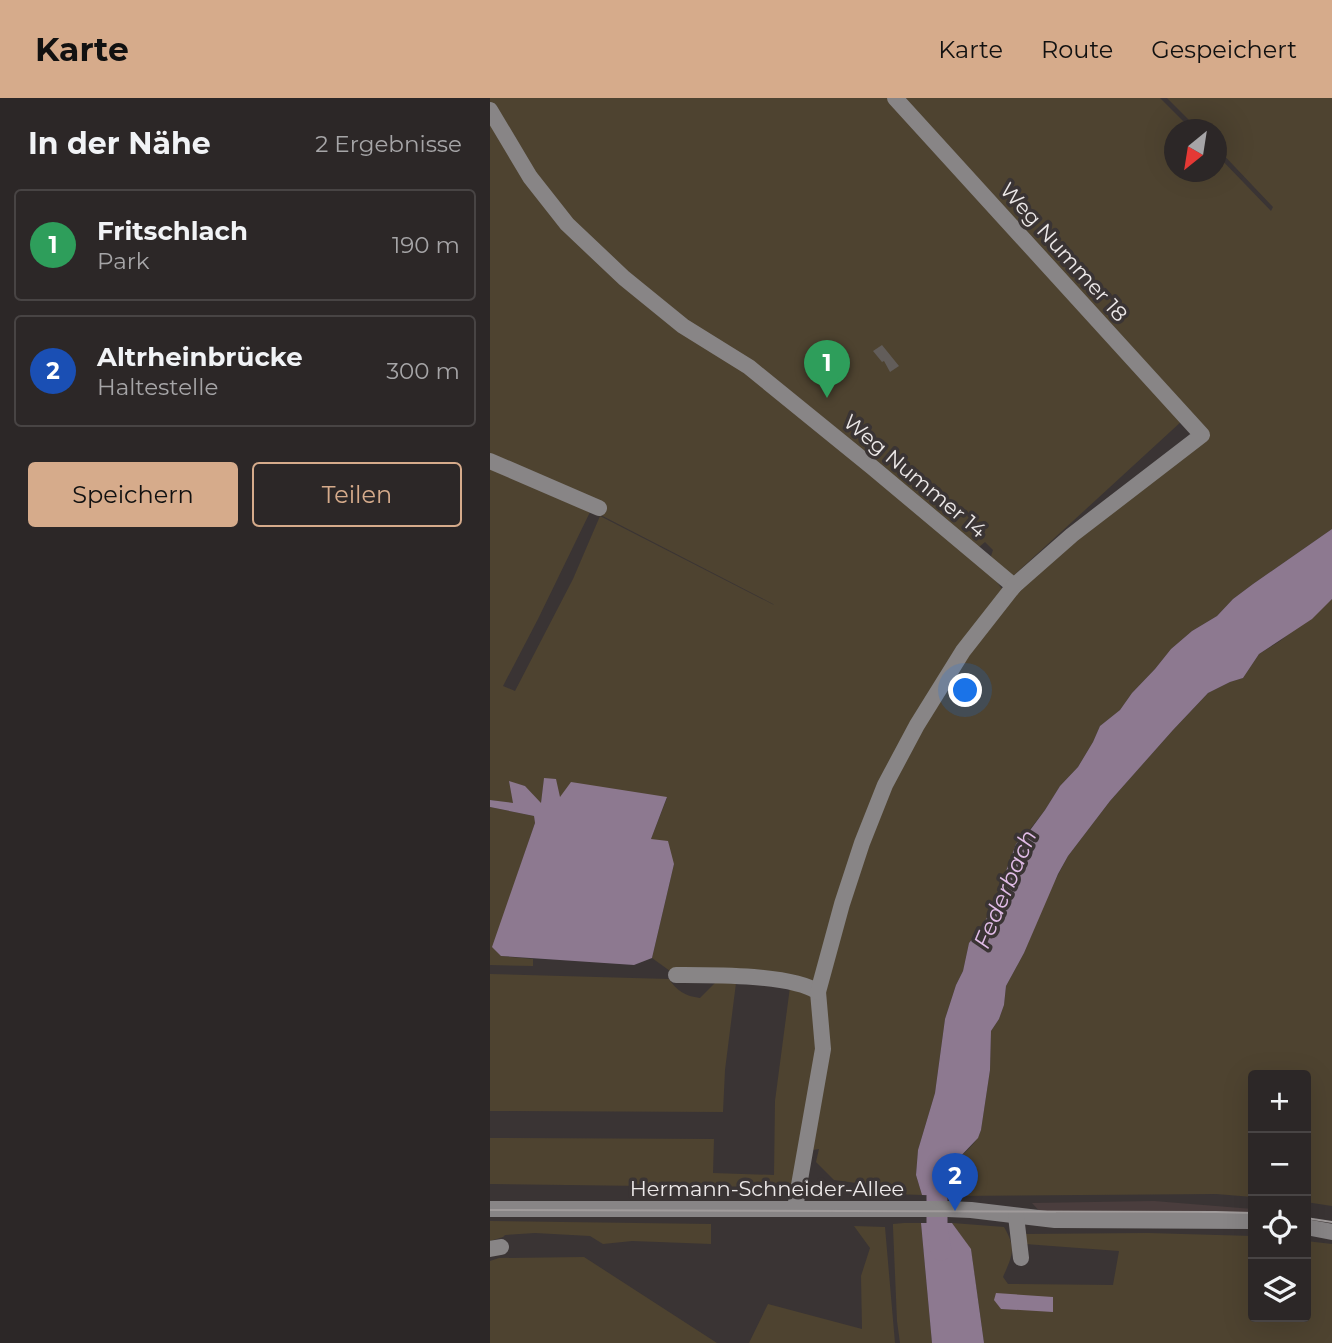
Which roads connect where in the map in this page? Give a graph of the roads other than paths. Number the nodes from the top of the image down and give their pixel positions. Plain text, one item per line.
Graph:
1 (895, 98) edge
2 (490, 110) edge
3 (490, 461) edge
4 (599, 508) dead end
5 (1014, 586) junction
6 (676, 975) dead end
7 (818, 992) junction
8 (795, 1208) junction
9 (490, 1209) edge
10 (1016, 1216) junction
11 (1248, 1221) edge
12 (1311, 1228) edge
13 (1332, 1232) edge
14 (1021, 1258) dead end

1 - 5 street, Weg Nummer 18
2 - 5 street, Weg Nummer 14
3 - 4 street
5 - 7 street
6 - 7 street
7 - 8 street
8 - 9 street, Hermann-Schneider-Allee
8 - 10 street, Hermann-Schneider-Allee
10 - 11 street, Hermann-Schneider-Allee
10 - 14 street
12 - 13 street

